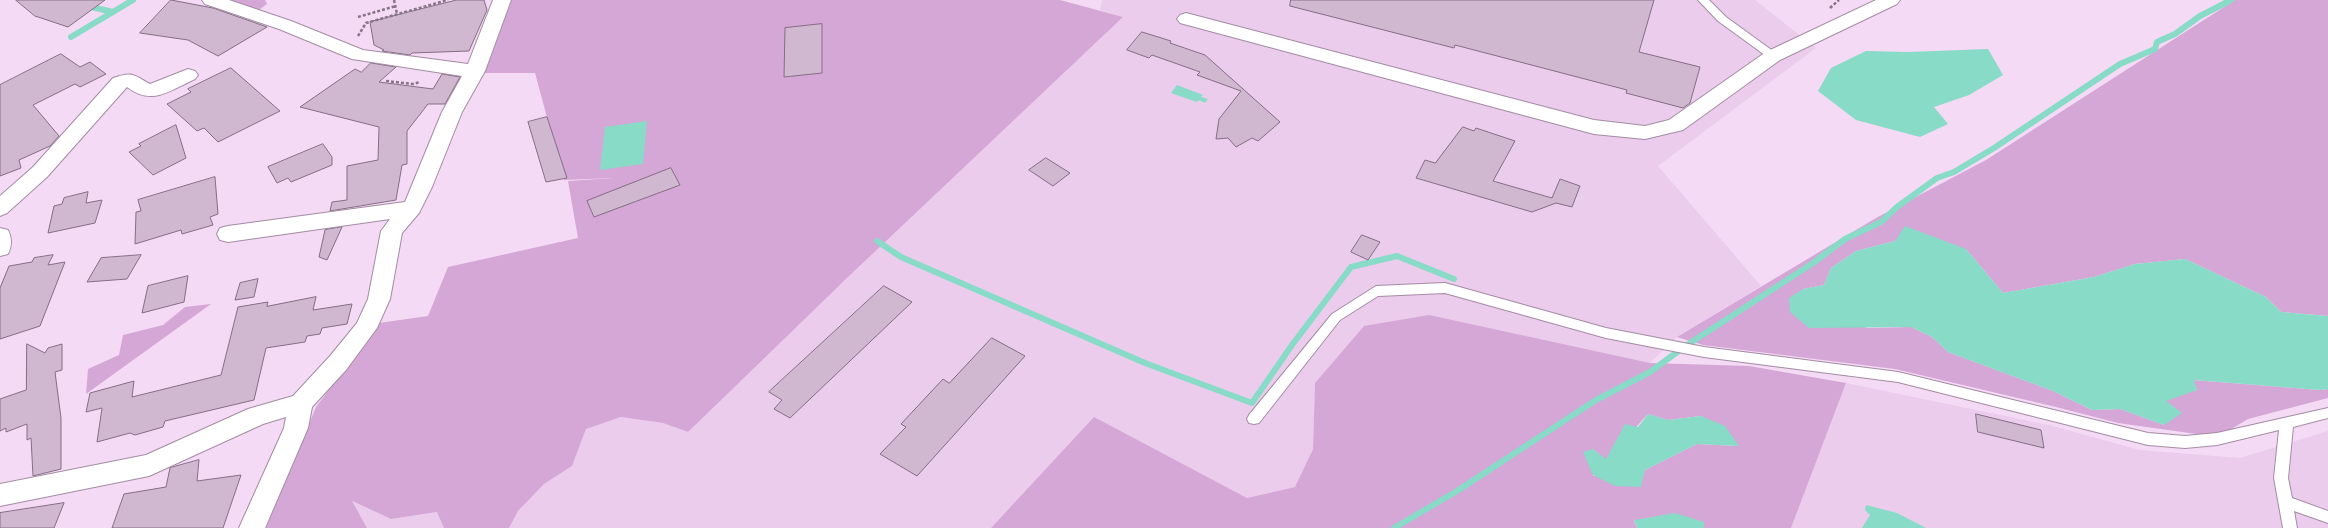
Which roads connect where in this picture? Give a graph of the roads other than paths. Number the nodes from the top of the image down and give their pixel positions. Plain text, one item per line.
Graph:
1 (211, 0) edge
2 (502, 0) edge
3 (1703, 0) edge
4 (1891, 0) edge
5 (1186, 19) dead end
6 (1773, 56) junction
7 (475, 71) junction
8 (188, 76) dead end
9 (0, 208) edge
10 (412, 208) junction
11 (228, 234) dead end
12 (0, 236) edge
13 (0, 248) edge
14 (301, 403) junction
15 (2328, 413) edge
16 (1254, 419) dead end
17 (2287, 422) junction
18 (0, 495) edge
19 (2285, 502) junction
20 (2328, 517) edge
21 (252, 528) edge
22 (2290, 528) edge

1 - 7 street
2 - 7 street
3 - 6 lane
4 - 6 street
5 - 6 street
7 - 10 street
8 - 9 street
10 - 11 street
10 - 14 street
12 - 13 street
14 - 18 street
14 - 21 street
15 - 17 lane
16 - 17 lane
17 - 19 lane
19 - 20 lane
19 - 22 lane

